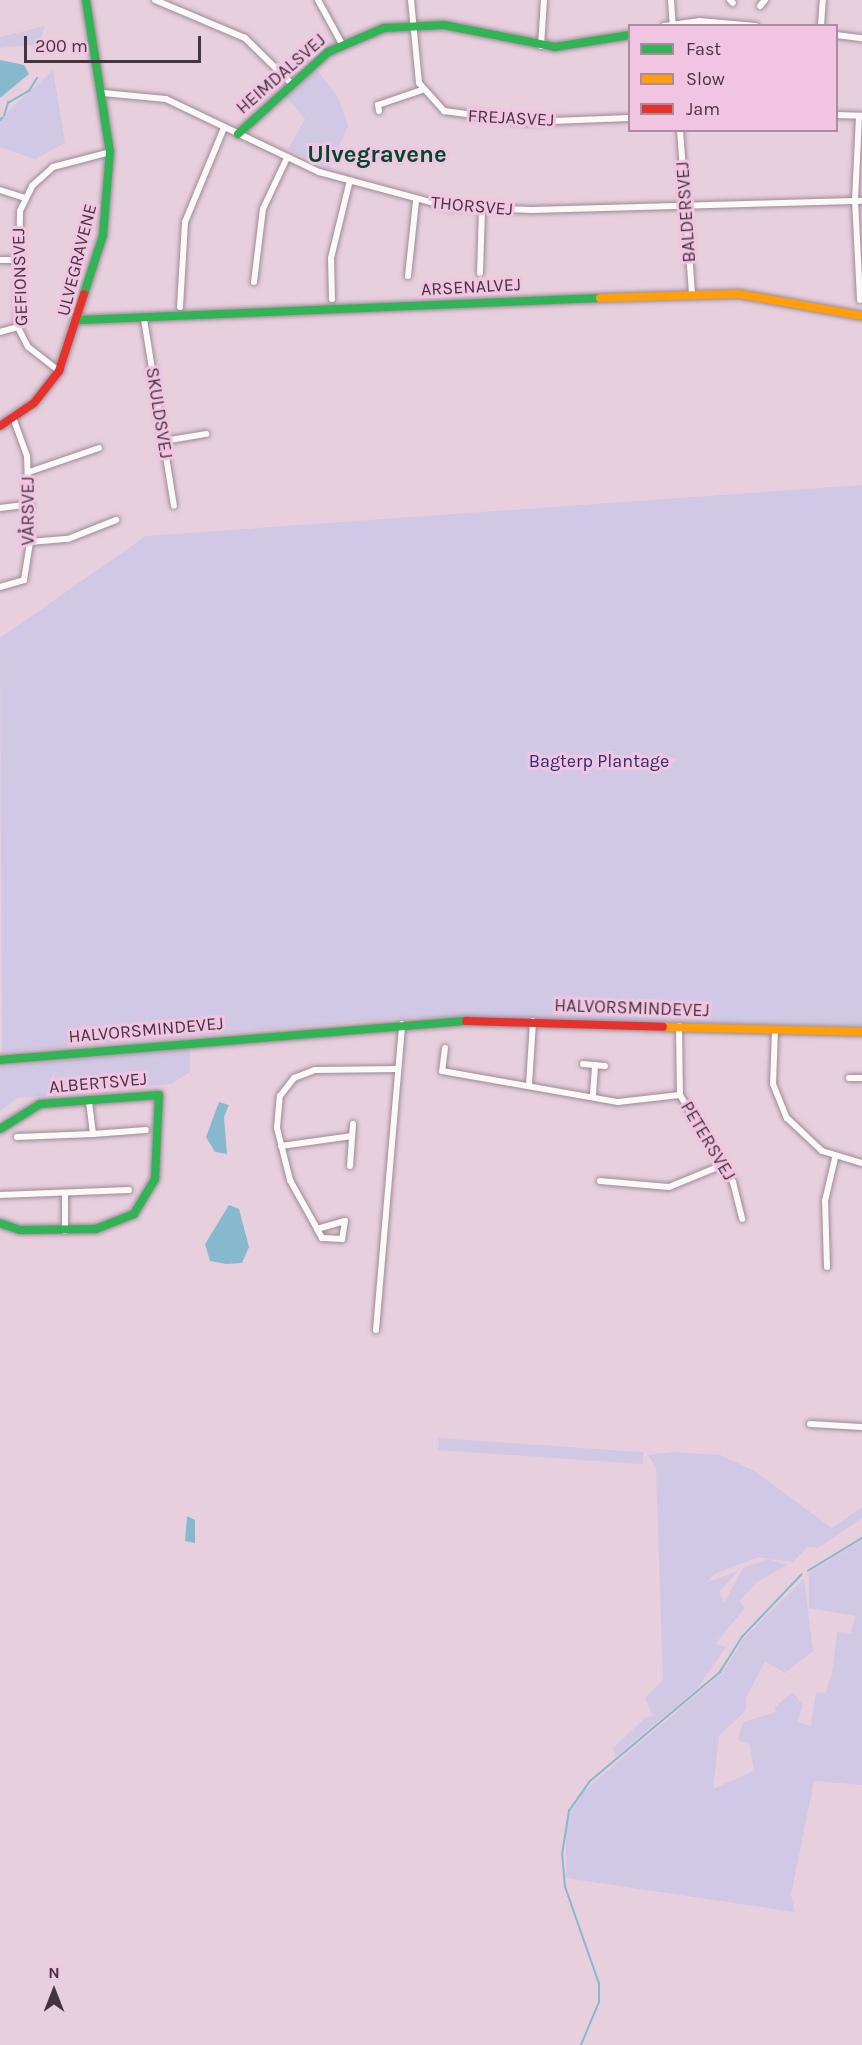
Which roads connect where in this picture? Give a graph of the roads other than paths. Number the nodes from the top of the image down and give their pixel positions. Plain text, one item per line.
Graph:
1 (87, 0) edge
2 (155, 0) edge
3 (318, 0) edge
4 (411, 0) edge
5 (544, 0) edge
6 (671, 0) edge
7 (765, 0) edge
8 (823, 0) edge
9 (759, 6) dead end
10 (413, 24) junction
11 (673, 24) edge
12 (820, 24) edge
13 (628, 35) edge
14 (838, 35) edge
15 (862, 38) edge
16 (342, 44) junction
17 (541, 46) junction
18 (291, 83) junction
19 (422, 90) junction
20 (103, 93) junction
21 (380, 111) dead end
22 (838, 115) edge
23 (861, 116) edge
24 (628, 118) edge
25 (224, 128) junction
26 (680, 132) edge
27 (238, 134) junction
28 (110, 152) junction
29 (286, 158) junction
30 (350, 184) junction
31 (0, 190) edge
32 (24, 198) junction
33 (416, 201) junction
34 (858, 201) edge
35 (685, 203) junction
36 (482, 210) junction
37 (0, 260) edge
38 (17, 260) junction
39 (480, 273) dead end
40 (408, 276) dead end
41 (254, 282) dead end
42 (692, 294) junction
43 (332, 299) dead end
44 (860, 300) dead end
45 (180, 307) dead end
46 (862, 316) edge
47 (144, 319) junction
48 (80, 320) junction
49 (18, 327) junction
50 (0, 332) edge
51 (59, 371) junction
52 (14, 420) junction
53 (0, 426) edge
54 (206, 434) dead end
55 (164, 441) junction
56 (99, 448) dead end
57 (29, 472) junction
58 (31, 504) junction
59 (174, 506) dead end
60 (0, 508) edge
61 (116, 520) dead end
62 (30, 542) junction
63 (0, 587) edge
64 (533, 1021) junction
65 (402, 1024) junction
66 (679, 1026) junction
67 (775, 1030) junction
68 (862, 1032) edge
69 (445, 1048) dead end
70 (0, 1060) edge
71 (583, 1064) dead end
72 (595, 1065) junction
73 (605, 1066) dead end
74 (397, 1069) junction
75 (849, 1078) dead end
76 (862, 1078) edge
77 (529, 1085) junction
78 (593, 1095) junction
79 (680, 1095) junction
80 (88, 1101) junction
81 (353, 1124) dead end
82 (0, 1129) edge
83 (146, 1130) dead end
84 (93, 1134) junction
85 (352, 1136) junction
86 (17, 1137) dead end
87 (281, 1146) junction
88 (835, 1158) junction
89 (862, 1163) edge
90 (723, 1165) junction
91 (350, 1166) dead end
92 (600, 1181) dead end
93 (129, 1190) dead end
94 (0, 1195) edge
95 (65, 1196) junction
96 (742, 1219) dead end
97 (0, 1223) edge
98 (317, 1229) junction
99 (65, 1231) junction
100 (827, 1267) dead end
101 (376, 1330) dead end
102 (810, 1424) dead end
103 (862, 1427) edge

1 - 20 street, ULVEGRAVENE
2 - 18 street
3 - 16 street
4 - 10 street
5 - 17 street
6 - 11 street
7 - 9 street
8 - 12 street
10 - 16 street, HEIMDALSVEJ
10 - 17 street, HEIMDALSVEJ
10 - 19 street
13 - 17 street, HEIMDALSVEJ
14 - 15 street
16 - 18 street, HEIMDALSVEJ
18 - 27 street, HEIMDALSVEJ
19 - 21 street
19 - 24 street, FREJASVEJ
20 - 25 street, THORSVEJ
20 - 28 street, ULVEGRAVENE
22 - 23 street
23 - 34 street
25 - 27 street, THORSVEJ
25 - 45 street
26 - 35 street, BALDERSVEJ
27 - 29 street, THORSVEJ
28 - 32 street
28 - 48 street, ULVEGRAVENE
29 - 30 street, THORSVEJ
29 - 41 street
30 - 33 street, THORSVEJ
30 - 43 street
31 - 32 street
32 - 38 street, GEFIONSVEJ
33 - 36 street, THORSVEJ
33 - 40 street
34 - 35 street, THORSVEJ
34 - 44 street
35 - 36 street, THORSVEJ
35 - 42 street, BALDERSVEJ
36 - 39 street
37 - 38 street
38 - 49 street, GEFIONSVEJ
42 - 46 street, ARSENALVEJ
42 - 47 street, ARSENALVEJ
47 - 48 street, ARSENALVEJ
47 - 55 street, SKULDSVEJ
48 - 51 street, ULVEGRAVENE
49 - 50 street
49 - 51 street, GEFIONSVEJ
51 - 52 street, ULVEGRAVENE
52 - 53 street, ULVEGRAVENE
52 - 57 street, VÅRSVEJ
54 - 55 street
55 - 59 street, SKULDSVEJ
56 - 57 street
57 - 58 street, VÅRSVEJ
58 - 60 street
58 - 62 street, VÅRSVEJ
61 - 62 street
62 - 63 street, VÅRSVEJ
64 - 65 street, HALVORSMINDEVEJ
64 - 66 street, HALVORSMINDEVEJ
64 - 77 street
65 - 70 street, HALVORSMINDEVEJ
65 - 74 street
66 - 67 street, HALVORSMINDEVEJ
66 - 79 street, PETERSVEJ
67 - 68 street, HALVORSMINDEVEJ
67 - 88 street
69 - 77 street
71 - 72 street
72 - 73 street
72 - 78 street
74 - 87 street
74 - 101 street
75 - 76 street
77 - 78 street
78 - 79 street
79 - 90 street, PETERSVEJ
80 - 82 street, ALBERTSVEJ
80 - 84 street
80 - 99 street, ALBERTSVEJ
81 - 85 street
83 - 84 street
84 - 86 street
85 - 87 street
85 - 91 street
87 - 98 street
88 - 89 street
88 - 100 street
90 - 92 street
90 - 96 street, PETERSVEJ
93 - 95 street
94 - 95 street
95 - 99 street
97 - 99 street, ALBERTSVEJ
98 - 98 street
102 - 103 street

